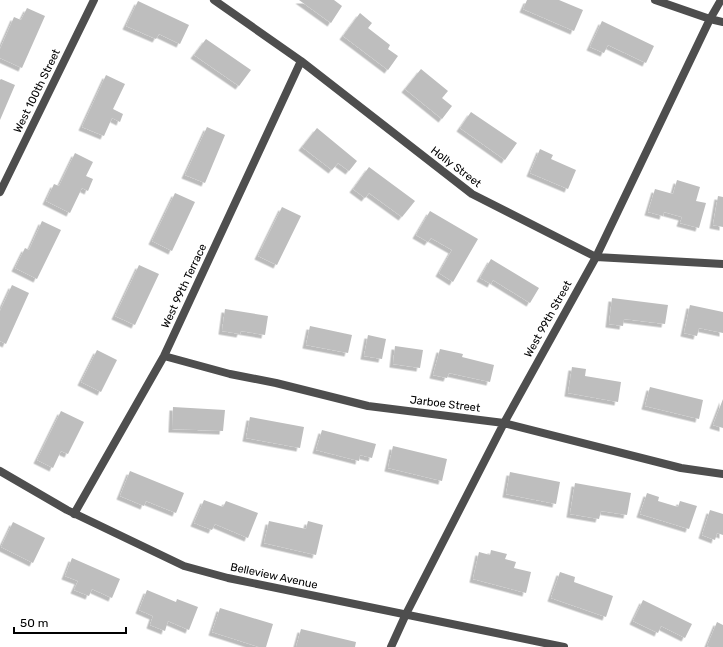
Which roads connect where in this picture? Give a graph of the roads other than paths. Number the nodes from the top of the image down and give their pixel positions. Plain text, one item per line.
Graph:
1 (94, 0) edge
2 (214, 0) edge
3 (655, 0) edge
4 (720, 0) edge
5 (710, 19) junction
6 (723, 22) edge
7 (301, 61) junction
8 (0, 192) edge
9 (596, 257) junction
10 (723, 264) edge
11 (164, 356) junction
12 (504, 423) junction
13 (0, 471) edge
14 (723, 474) edge
15 (74, 514) junction
16 (406, 614) junction
17 (391, 647) edge
18 (564, 647) edge

1 - 8 street, West 100th Street
2 - 7 street, Holly Street
3 - 5 street
4 - 5 street, West 99th Street
5 - 6 street
5 - 9 street, West 99th Street
7 - 9 street, Holly Street
7 - 11 street, West 99th Terrace
9 - 10 street, Holly Street
9 - 12 street, West 99th Street
11 - 12 street, Jarboe Street
11 - 15 street, West 99th Terrace
12 - 14 street, Jarboe Street
12 - 16 street, West 99th Street
13 - 15 street, Belleview Avenue
15 - 16 street, Belleview Avenue
16 - 17 street, West 99th Street
16 - 18 street, Belleview Avenue

